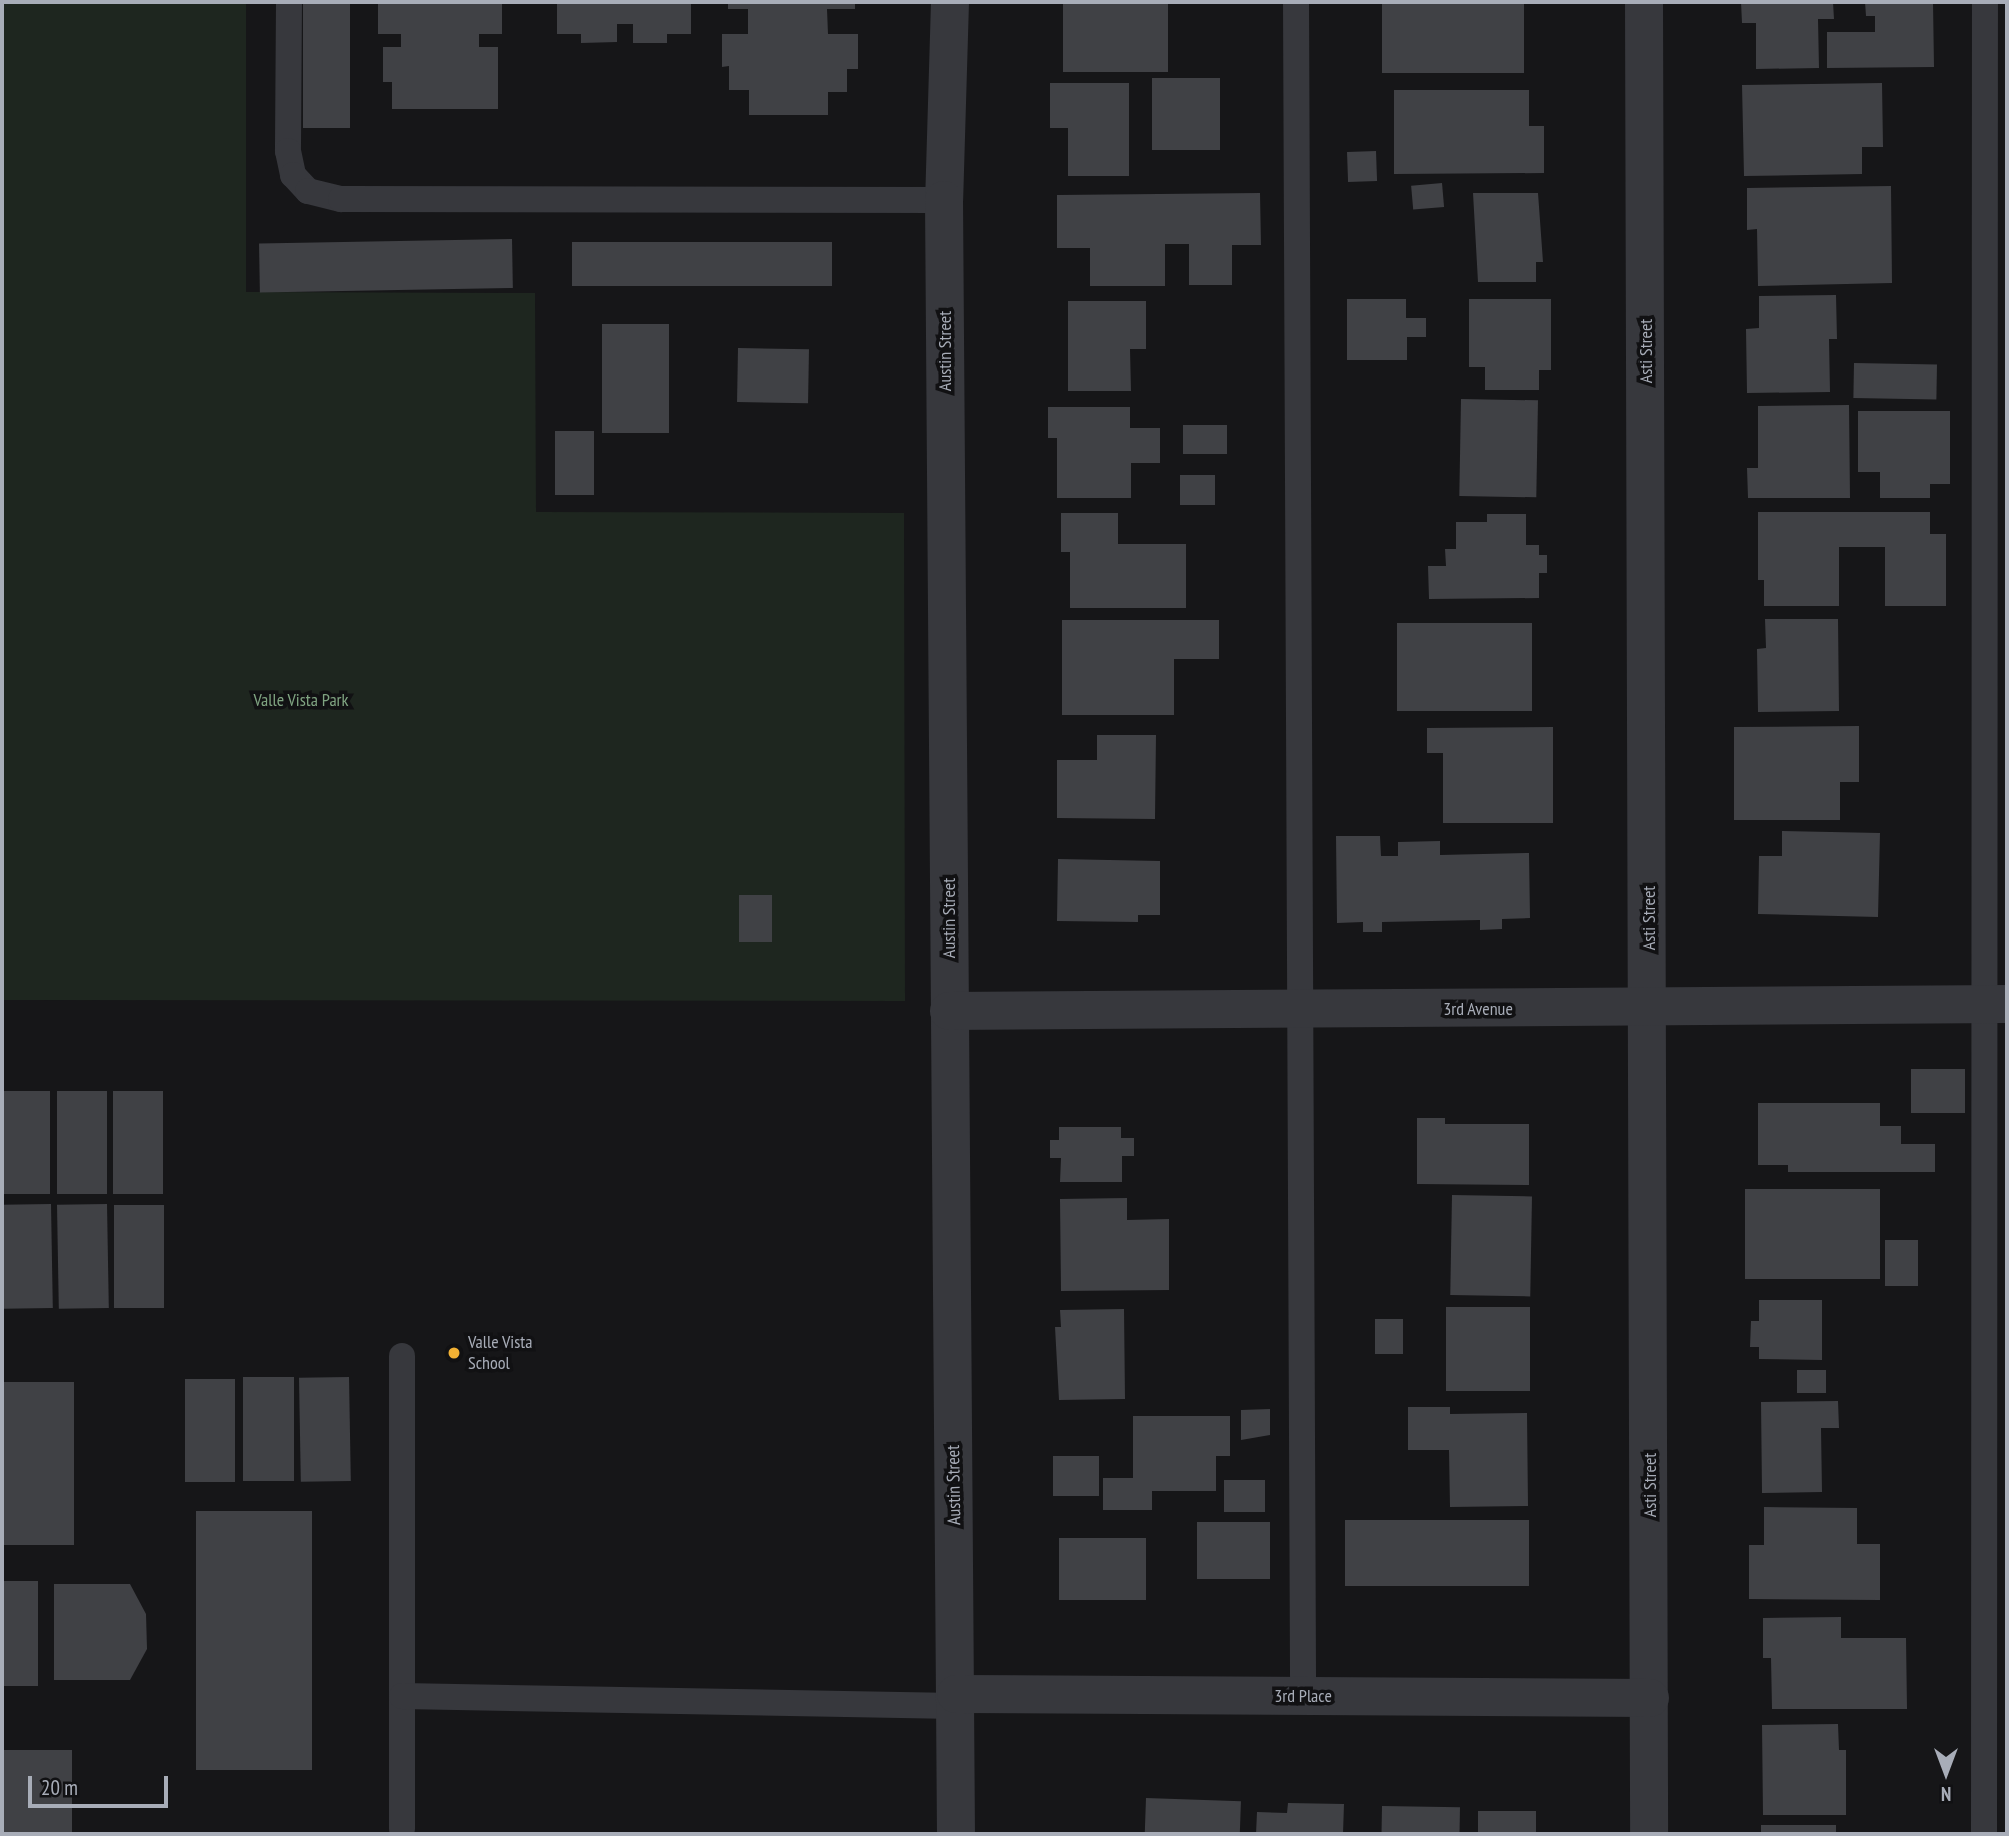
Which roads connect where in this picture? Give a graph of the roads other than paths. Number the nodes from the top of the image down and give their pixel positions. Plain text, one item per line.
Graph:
1 (289, 2) edge
2 (950, 2) edge
3 (1297, 2) edge
4 (1644, 2) edge
5 (1985, 2) edge
6 (944, 201) junction
7 (1996, 1004) edge
8 (1649, 1008) junction
9 (1300, 1010) junction
10 (949, 1011) junction
11 (402, 1356) dead end
12 (402, 1696) junction
13 (1303, 1696) junction
14 (1650, 1698) junction
15 (956, 1700) junction
16 (402, 1829) dead end
17 (956, 1834) edge
18 (1649, 1834) edge
19 (1984, 1834) edge

1 - 6 lane
2 - 6 street, Austin Street
3 - 9 lane
4 - 8 street, Asti Street
5 - 7 lane
6 - 10 street, Austin Street
7 - 8 street, 3rd Avenue
7 - 19 lane
8 - 9 street, 3rd Avenue
8 - 14 street, Asti Street
9 - 10 street, 3rd Avenue
9 - 13 lane
10 - 15 street, Austin Street
11 - 12 lane
12 - 15 lane
12 - 16 lane
13 - 14 street, 3rd Place
13 - 15 street, 3rd Place
14 - 18 street, Asti Street
15 - 17 street, Austin Street

